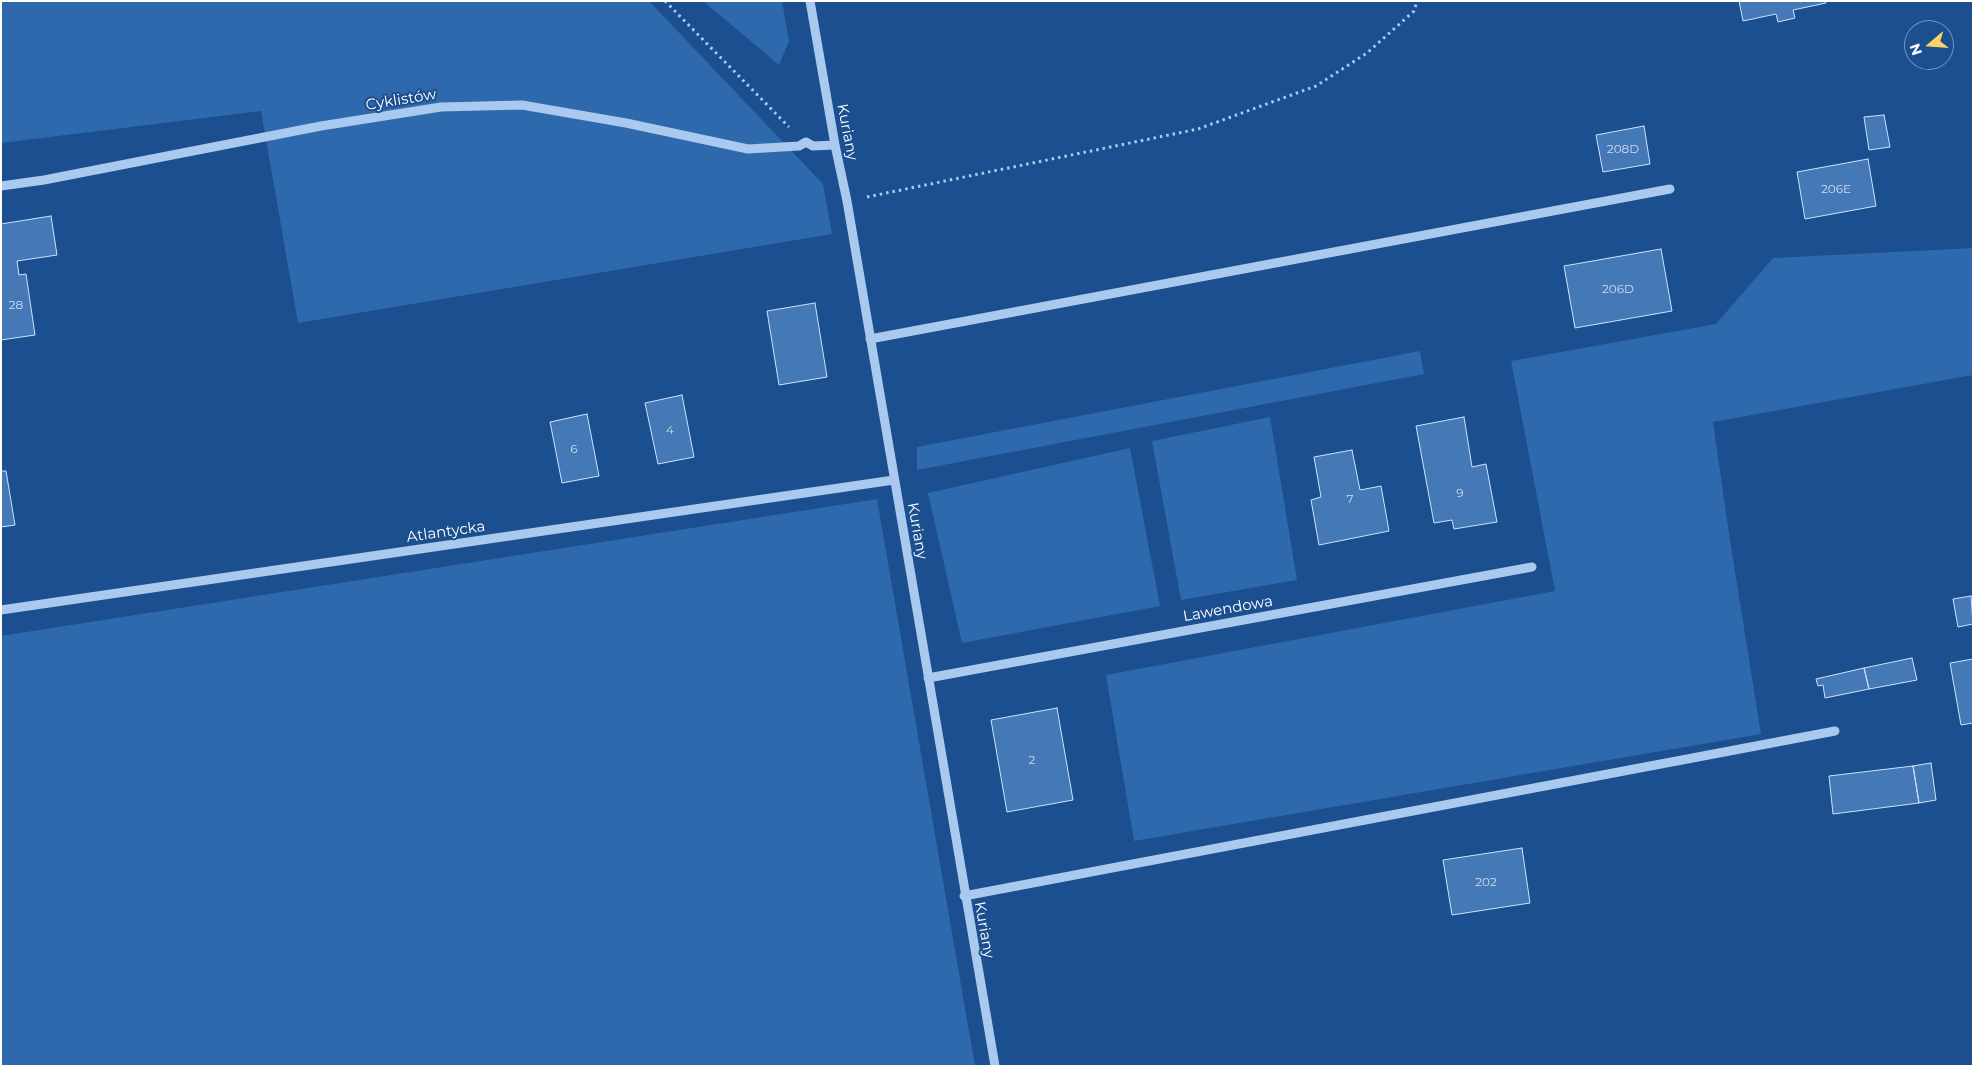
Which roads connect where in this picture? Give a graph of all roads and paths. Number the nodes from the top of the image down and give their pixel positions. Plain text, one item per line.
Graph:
1 (665, 1) edge
2 (810, 1) edge
3 (1417, 1) edge
4 (806, 142) junction
5 (835, 145) junction
6 (1, 186) edge
7 (1670, 189) dead end
8 (847, 201) junction
9 (870, 340) junction
10 (894, 480) junction
11 (1532, 567) dead end
12 (1, 610) edge
13 (928, 678) junction
14 (1835, 731) dead end
15 (964, 896) junction
16 (994, 1066) edge

1 - 4 path
2 - 5 street, Kuriany
3 - 8 path
4 - 5 street, Cyklistów
4 - 6 street, Cyklistów
5 - 8 street, Kuriany
7 - 9 street
8 - 9 street, Kuriany
9 - 10 street, Kuriany
10 - 12 street, Atlantycka
10 - 13 street, Kuriany
11 - 13 street, Lawendowa
13 - 15 street, Kuriany
14 - 15 street
15 - 16 street, Kuriany

